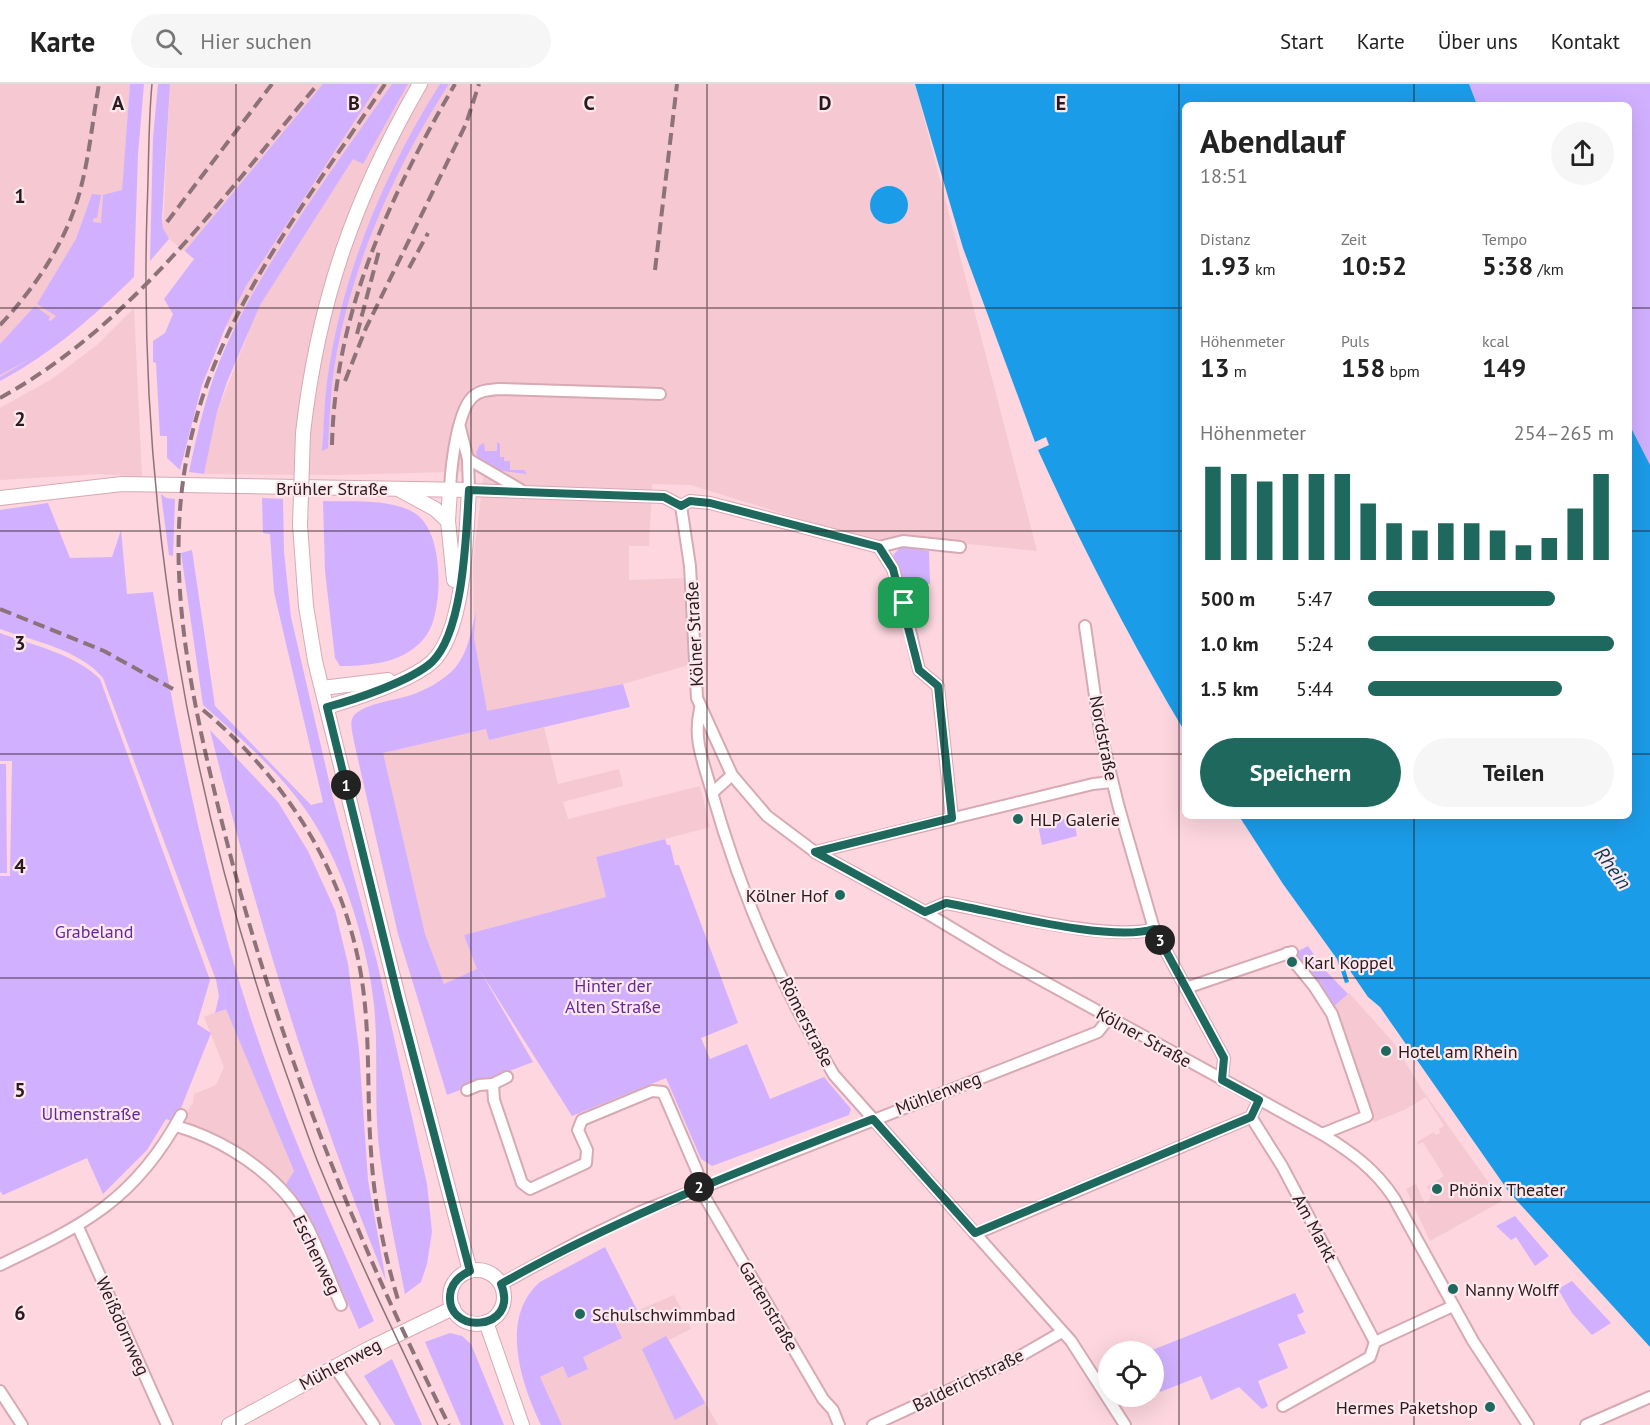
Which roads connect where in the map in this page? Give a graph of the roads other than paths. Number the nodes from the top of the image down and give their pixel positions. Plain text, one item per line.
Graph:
1 (420, 84) edge
2 (660, 394) dead end
3 (460, 428) junction
4 (468, 459) junction
5 (398, 488) junction
6 (450, 489) junction
7 (469, 490) junction
8 (522, 490) junction
9 (0, 498) edge
10 (681, 506) junction
11 (448, 521) junction
12 (879, 547) junction
13 (960, 548) dead end
14 (456, 606) junction
15 (1085, 626) dead end
16 (400, 679) junction
17 (322, 688) junction
18 (327, 707) junction
19 (700, 710) junction
20 (732, 775) junction
21 (1112, 782) junction
22 (712, 794) junction
23 (952, 818) junction
24 (815, 852) junction
25 (925, 912) junction
26 (1154, 929) junction
27 (1186, 988) junction
28 (1109, 1018) junction
29 (507, 1077) dead end
30 (1222, 1080) junction
31 (493, 1084) junction
32 (467, 1090) dead end
33 (1259, 1100) junction
34 (181, 1115) dead end
35 (1251, 1117) junction
36 (873, 1119) junction
37 (176, 1126) junction
38 (1322, 1134) junction
39 (701, 1186) junction
40 (78, 1227) junction
41 (975, 1233) junction
42 (0, 1265) edge
43 (470, 1271) junction
44 (501, 1284) junction
45 (341, 1305) dead end
46 (1454, 1306) junction
47 (453, 1308) junction
48 (486, 1322) junction
49 (1062, 1332) junction
50 (1375, 1342) junction
51 (334, 1366) junction
52 (0, 1391) edge
53 (1650, 1396) edge
54 (1283, 1406) dead end
55 (22, 1425) edge
56 (167, 1425) edge
57 (229, 1425) edge
58 (374, 1425) edge
59 (522, 1425) edge
60 (839, 1425) edge
61 (873, 1425) edge
62 (1125, 1425) edge
63 (1528, 1425) edge
64 (1587, 1425) edge

1 - 17 main road, bridge
2 - 3 street
3 - 4 street
3 - 6 street
4 - 7 street
4 - 8 street
5 - 6 main road, Brühler Straße
5 - 9 main road, Brühler Straße
5 - 11 main road
6 - 7 main road, Brühler Straße
6 - 11 main road
7 - 8 street, Brühler Straße
7 - 14 main road
8 - 10 street, Brühler Straße
10 - 12 street
10 - 19 street, Kölner Straße
11 - 14 main road
12 - 13 street
12 - 23 street
14 - 16 main road
15 - 21 street, Nordstraße
16 - 17 main road
16 - 18 main road
17 - 18 main road
18 - 43 main road
19 - 20 street, Kölner Straße
19 - 22 street, Römerstraße
20 - 22 street
20 - 24 street, Kölner Straße
21 - 23 street
21 - 26 street, Nordstraße
22 - 36 street, Römerstraße
23 - 24 street
24 - 25 street, Kölner Straße
25 - 26 street
25 - 28 street, Kölner Straße
26 - 27 street, Nordstraße
27 - 30 street, Nordstraße
27 - 38 street
28 - 30 street, Kölner Straße
28 - 36 street, Mühlenweg
29 - 31 street
30 - 33 street, Kölner Straße
31 - 32 street
31 - 39 street, Gartenstraße
33 - 35 street
33 - 38 street, Kölner Straße
34 - 37 street
35 - 41 street
35 - 50 street, Am Markt
36 - 39 street, Mühlenweg
36 - 41 street, Römerstraße
37 - 40 street
37 - 45 street, Eschenweg
38 - 46 street, Kölner Straße
39 - 44 street, Mühlenweg
39 - 60 street, Gartenstraße
40 - 42 street
40 - 56 street, Weißdornweg
41 - 49 street, Römerstraße
43 - 44 main road
43 - 47 main road
44 - 48 main road
46 - 50 street
46 - 63 street, Kölner Straße
47 - 48 main road
47 - 51 main road, Mühlenweg
48 - 59 main road
49 - 61 street, Balderichstraße
49 - 62 street, Römerstraße
50 - 54 street
51 - 57 main road, Mühlenweg
51 - 58 street
52 - 55 street
53 - 64 street

